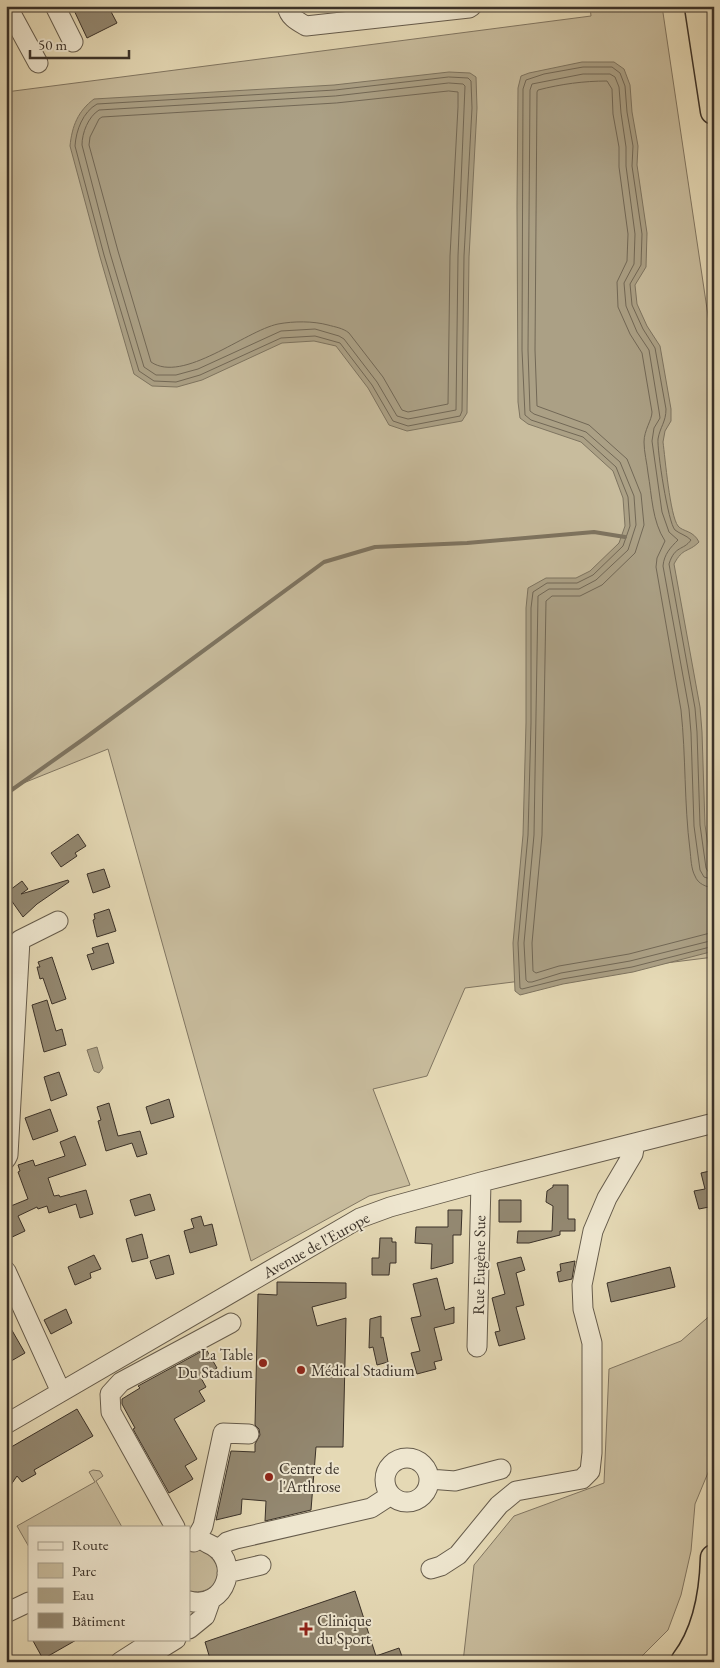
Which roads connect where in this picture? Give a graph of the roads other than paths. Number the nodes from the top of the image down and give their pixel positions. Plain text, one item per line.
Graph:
1 (7, 6) edge
2 (55, 6) edge
3 (287, 6) edge
4 (472, 6) edge
5 (698, 6) edge
6 (73, 42) dead end
7 (38, 63) dead end
8 (714, 111) edge
9 (58, 921) dead end
10 (714, 1123) edge
11 (635, 1143) junction
12 (6, 1159) edge
13 (481, 1182) junction
14 (6, 1270) edge
15 (231, 1323) dead end
16 (477, 1347) dead end
17 (61, 1392) junction
18 (6, 1424) edge
19 (249, 1434) dead end
20 (501, 1469) dead end
21 (429, 1479) junction
22 (391, 1495) junction
23 (174, 1526) edge
24 (191, 1542) edge
25 (218, 1550) junction
26 (714, 1558) edge
27 (261, 1565) dead end
28 (431, 1569) dead end
29 (227, 1573) junction
30 (211, 1599) junction
31 (190, 1601) edge
32 (28, 1602) edge
33 (6, 1613) edge
34 (190, 1628) edge
35 (154, 1640) edge
36 (174, 1640) edge
37 (714, 1658) edge
38 (120, 1662) edge
39 (139, 1662) edge
40 (684, 1662) edge
41 (712, 1662) edge

1 - 7 street
2 - 6 street
3 - 4 street
5 - 8 highway
9 - 12 street
10 - 11 street, Avenue de l'Europe
11 - 13 street, Avenue de l'Europe
11 - 28 street
13 - 16 street, Rue Eugène Sue
13 - 17 street, Avenue de l'Europe
14 - 17 street
15 - 23 street
17 - 18 street, Avenue de l'Europe
19 - 24 street
20 - 21 street
21 - 22 street
21 - 22 street
22 - 25 street
24 - 25 street
25 - 29 street
26 - 40 highway
27 - 29 street
29 - 30 street
30 - 31 street
30 - 34 street
32 - 33 street
35 - 38 street
36 - 39 street
37 - 41 highway

